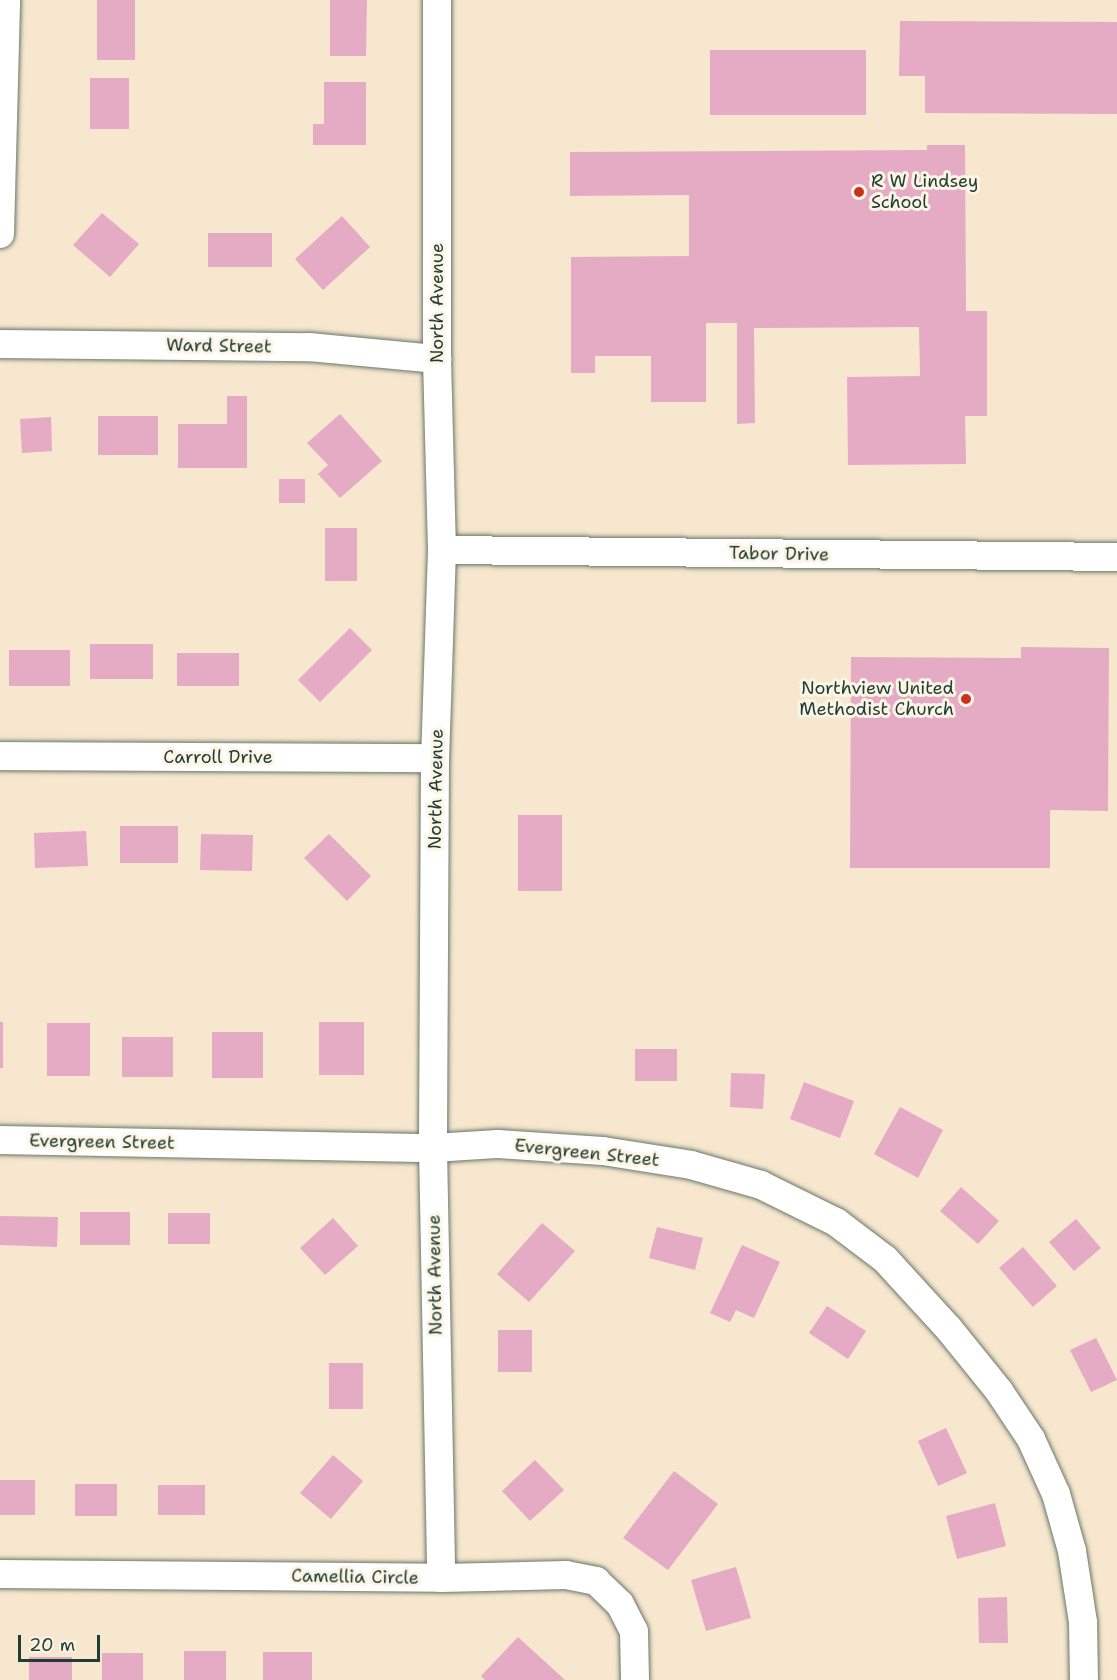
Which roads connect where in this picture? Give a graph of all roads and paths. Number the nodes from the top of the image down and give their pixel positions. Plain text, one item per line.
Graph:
1 (438, 0) edge
2 (4, 13) edge
3 (0, 234) edge
4 (0, 344) edge
5 (437, 359) junction
6 (442, 550) junction
7 (1117, 557) edge
8 (0, 756) edge
9 (435, 758) junction
10 (0, 1140) edge
11 (433, 1148) junction
12 (0, 1574) edge
13 (441, 1578) junction
14 (635, 1680) edge
15 (1084, 1680) edge

1 - 5 street, North Avenue
2 - 3 street
4 - 5 street, Ward Street
5 - 6 street, North Avenue
6 - 7 street, Tabor Drive
6 - 9 street, North Avenue
8 - 9 street, Carroll Drive
9 - 11 street, North Avenue
10 - 11 street, Evergreen Street
11 - 13 street, North Avenue
11 - 15 street, Evergreen Street
12 - 13 street, Camellia Circle
13 - 14 street, Camellia Circle

